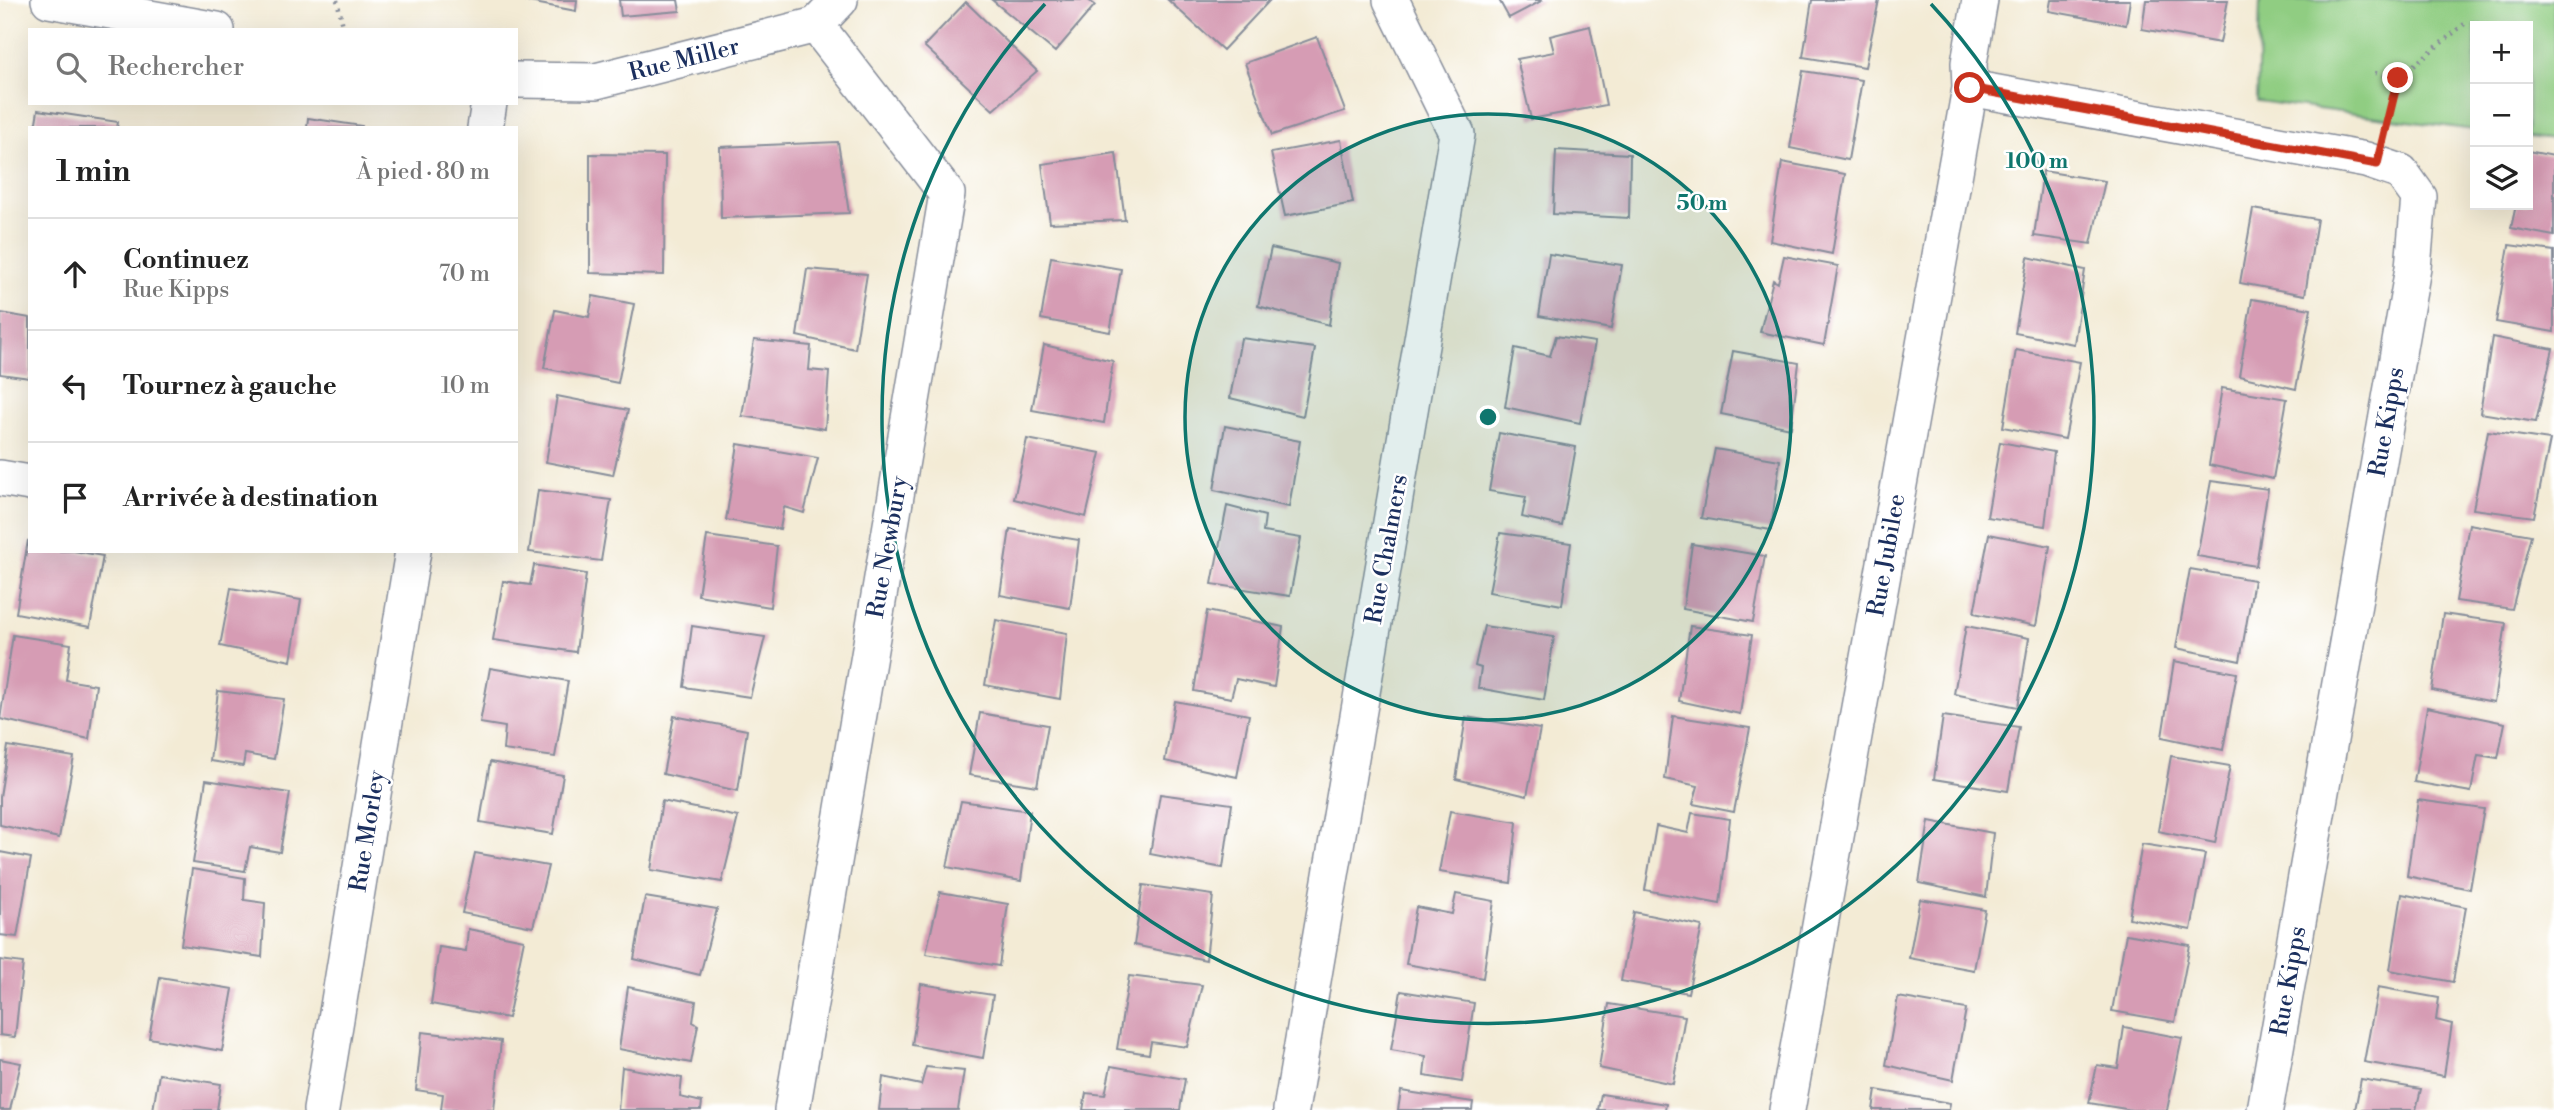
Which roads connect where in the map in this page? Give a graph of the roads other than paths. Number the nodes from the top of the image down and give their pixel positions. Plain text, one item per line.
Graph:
1 (49, 0) edge
2 (840, 0) edge
3 (1391, 0) edge
4 (1980, 0) edge
5 (816, 25) junction
6 (205, 28) edge
7 (518, 80) edge
8 (1970, 88) junction
9 (489, 105) edge
10 (485, 126) edge
11 (0, 478) edge
12 (28, 482) edge
13 (413, 553) edge
14 (321, 1110) edge
15 (792, 1110) edge
16 (1291, 1110) edge
17 (1787, 1110) edge
18 (2265, 1110) edge

1 - 6 street
2 - 5 street
3 - 16 street, Rue Chalmers
4 - 8 street, Rue Jubilee
5 - 7 street, Rue Miller
5 - 15 street, Rue Newbury
8 - 17 street, Rue Jubilee
8 - 18 street, Rue Kipps
9 - 10 street
11 - 12 street
13 - 14 street, Rue Morley

